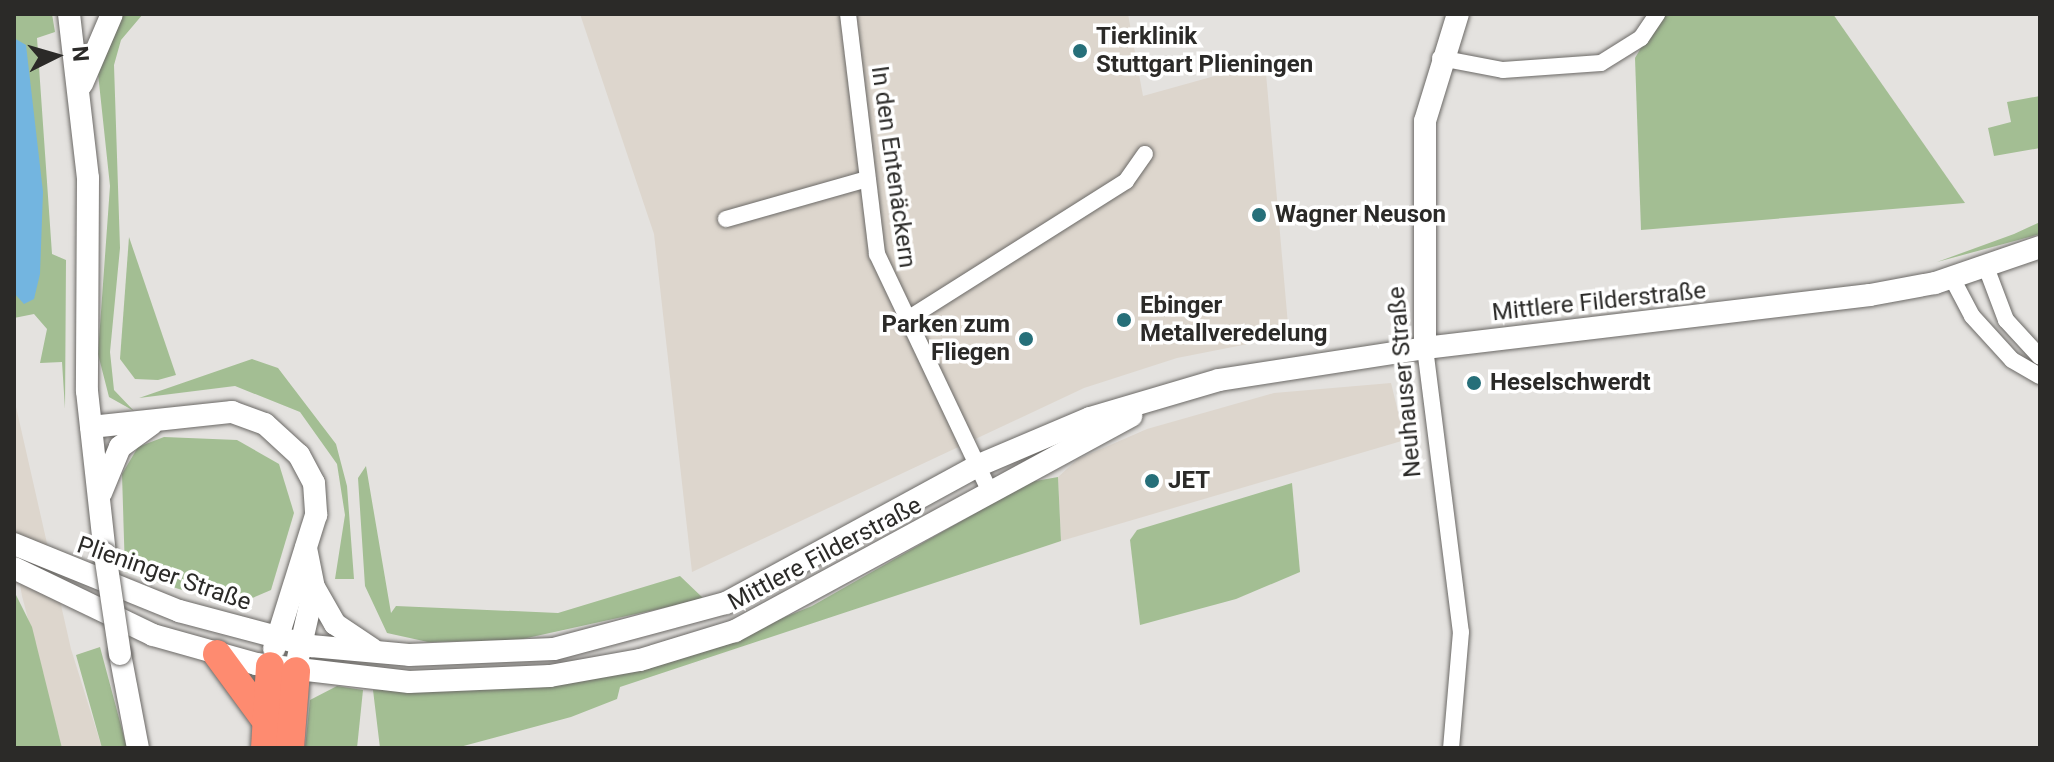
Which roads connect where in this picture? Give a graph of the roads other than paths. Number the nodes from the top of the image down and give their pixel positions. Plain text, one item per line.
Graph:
1 (69, 14) edge
2 (112, 14) edge
3 (848, 14) edge
4 (1458, 14) edge
5 (1657, 14) edge
6 (1440, 58) junction
7 (79, 93) junction
8 (1145, 154) dead end
9 (867, 179) junction
10 (726, 219) dead end
11 (2040, 247) edge
12 (1986, 267) junction
13 (1952, 278) junction
14 (903, 322) junction
15 (1425, 348) junction
16 (2040, 357) edge
17 (2040, 376) edge
18 (1161, 399) junction
19 (153, 423) junction
20 (91, 427) junction
21 (977, 466) junction
22 (991, 494) junction
23 (99, 501) junction
24 (14, 544) edge
25 (306, 548) junction
26 (14, 568) edge
27 (314, 588) junction
28 (276, 638) junction
29 (217, 654) junction
30 (380, 654) junction
31 (289, 660) junction
32 (266, 735) edge
33 (138, 748) edge
34 (290, 748) edge
35 (1451, 748) edge

1 - 7 main road
2 - 7 main road
3 - 9 street, In den Entenäckern
4 - 6 main road, Neuhauser Straße
5 - 6 street
6 - 15 main road, Neuhauser Straße
7 - 20 main road
8 - 14 street
9 - 10 street
9 - 14 street, In den Entenäckern
11 - 12 main road, Mittlere Filderstraße
12 - 13 main road, Mittlere Filderstraße
12 - 16 street
13 - 15 main road, Mittlere Filderstraße
13 - 17 street
14 - 21 street, In den Entenäckern
15 - 18 main road, Mittlere Filderstraße
15 - 35 street, Neuhauser Straße
18 - 21 main road, Mittlere Filderstraße
18 - 22 main road, Mittlere Filderstraße
19 - 20 main road
19 - 23 main road
19 - 25 main road
20 - 23 main road
21 - 22 street, In den Entenäckern
21 - 30 main road, Mittlere Filderstraße
22 - 31 main road, Mittlere Filderstraße
23 - 33 main road, bridge
24 - 28 main road, Plieninger Straße
25 - 27 main road
25 - 28 main road
26 - 29 main road
27 - 30 main road
27 - 31 main road
28 - 31 main road
29 - 31 main road
29 - 32 highway
30 - 31 main road, Mittlere Filderstraße
31 - 32 highway
31 - 34 highway

